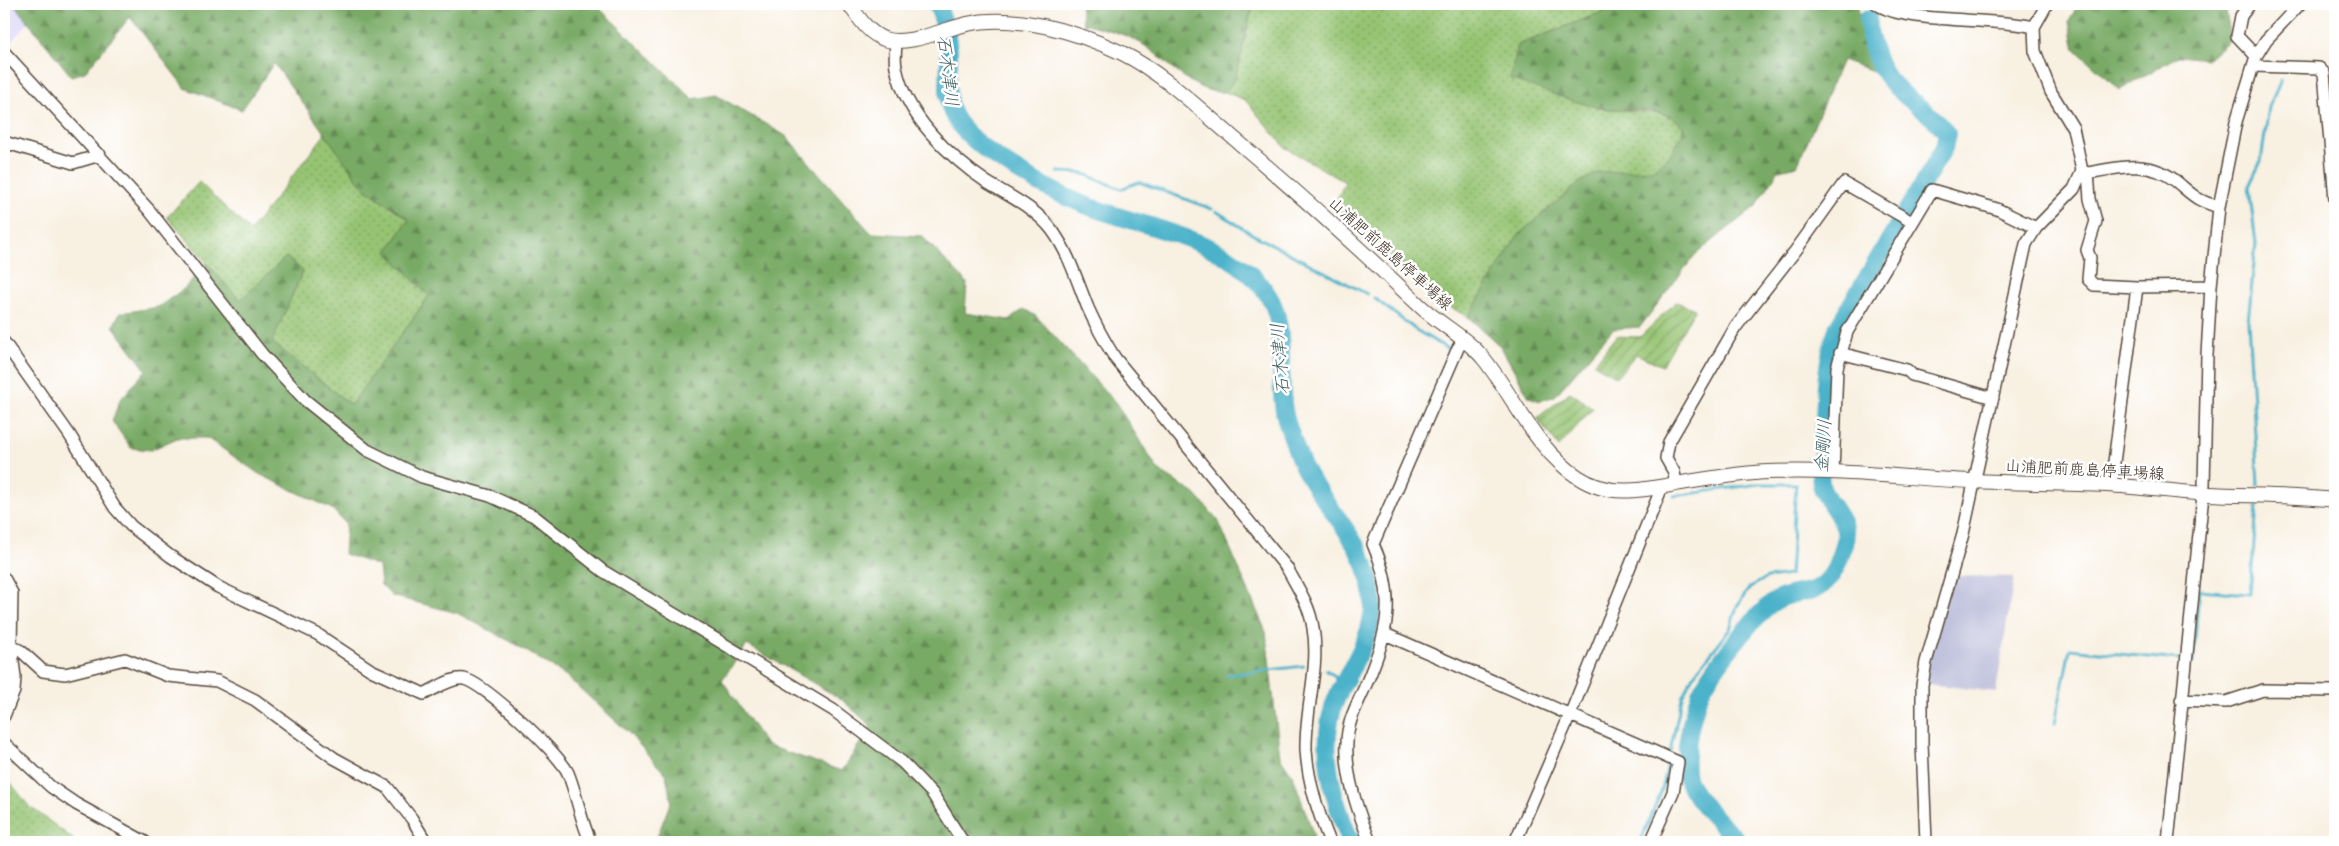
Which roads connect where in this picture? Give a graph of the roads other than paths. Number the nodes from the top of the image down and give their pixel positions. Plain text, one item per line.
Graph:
1 (850, 4) edge
2 (1877, 4) edge
3 (2047, 4) edge
4 (2250, 4) edge
5 (2300, 4) edge
6 (2034, 26) junction
7 (896, 41) junction
8 (4, 52) edge
9 (2254, 61) junction
10 (4, 142) edge
11 (100, 155) junction
12 (2085, 172) junction
13 (2335, 193) edge
14 (2335, 199) edge
15 (2219, 207) junction
16 (1912, 222) junction
17 (2036, 228) junction
18 (2211, 286) junction
19 (2137, 287) junction
20 (1464, 339) junction
21 (4, 342) edge
22 (1840, 352) junction
23 (1993, 398) junction
24 (1833, 473) junction
25 (1973, 481) junction
26 (2111, 485) junction
27 (1669, 486) junction
28 (2202, 493) junction
29 (2335, 497) edge
30 (4, 578) edge
31 (1385, 634) junction
32 (11, 646) junction
33 (2335, 691) edge
34 (2181, 700) junction
35 (1570, 715) junction
36 (4, 716) edge
37 (4, 743) edge
38 (145, 842) edge
39 (426, 842) edge
40 (591, 842) edge
41 (963, 842) edge
42 (1330, 842) edge
43 (1370, 842) edge
44 (1515, 842) edge
45 (1651, 842) edge
46 (1926, 842) edge
47 (2168, 842) edge

1 - 7 main road
2 - 6 street
3 - 6 street
4 - 9 street
5 - 9 street
6 - 12 street
7 - 20 main road, 山浦肥前鹿島停車場線
7 - 42 street
8 - 11 street
9 - 13 street
9 - 15 street
10 - 11 street
11 - 41 street
12 - 15 street
12 - 17 street
12 - 19 street
13 - 14 street
15 - 18 street
16 - 17 street
16 - 22 street
16 - 27 street
17 - 23 street
18 - 19 street
18 - 28 street
19 - 26 street
20 - 27 main road, 山浦肥前鹿島停車場線
20 - 31 street
21 - 40 street
22 - 23 street
22 - 24 street
23 - 25 street
24 - 25 main road, 山浦肥前鹿島停車場線
24 - 27 main road, 山浦肥前鹿島停車場線
25 - 26 main road, 山浦肥前鹿島停車場線
25 - 46 street
26 - 28 main road, 山浦肥前鹿島停車場線
27 - 35 street
28 - 29 main road, 山浦肥前鹿島停車場線
28 - 34 street
30 - 32 street
31 - 35 street
31 - 43 street
32 - 36 street
32 - 39 street
33 - 34 street
34 - 47 street
35 - 44 street
35 - 45 street
37 - 38 street

